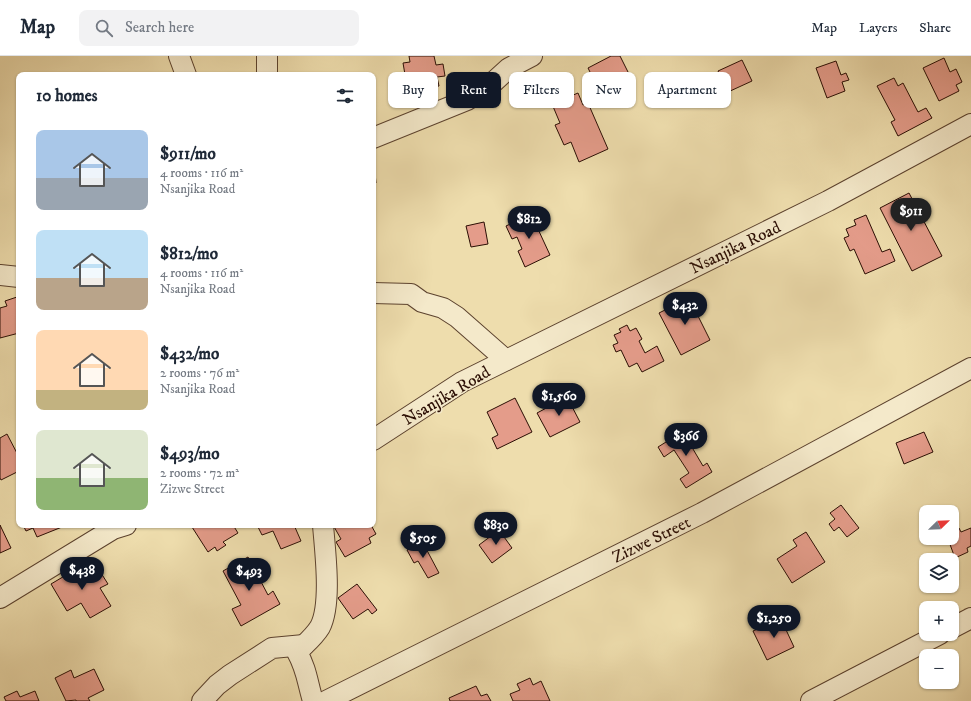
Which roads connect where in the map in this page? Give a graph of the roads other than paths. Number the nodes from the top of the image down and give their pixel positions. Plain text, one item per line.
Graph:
1 (179, 56) edge
2 (267, 56) edge
3 (532, 56) edge
4 (185, 72) edge
5 (267, 72) edge
6 (971, 124) edge
7 (376, 137) edge
8 (0, 275) edge
9 (16, 277) edge
10 (376, 293) edge
11 (506, 360) junction
12 (971, 368) edge
13 (376, 438) edge
14 (116, 528) edge
15 (323, 528) edge
16 (0, 598) edge
17 (971, 618) edge
18 (959, 624) edge
19 (927, 641) edge
20 (304, 645) junction
21 (202, 701) edge
22 (313, 701) edge
23 (326, 701) edge
24 (811, 701) edge

1 - 4 street
2 - 5 street
3 - 7 street
6 - 11 street, Nsanjika Road
8 - 9 street
10 - 11 street
11 - 13 street, Nsanjika Road
12 - 23 street, Zizwe Street
14 - 16 street
15 - 20 street
17 - 18 street
19 - 24 street
20 - 21 street
20 - 22 street

